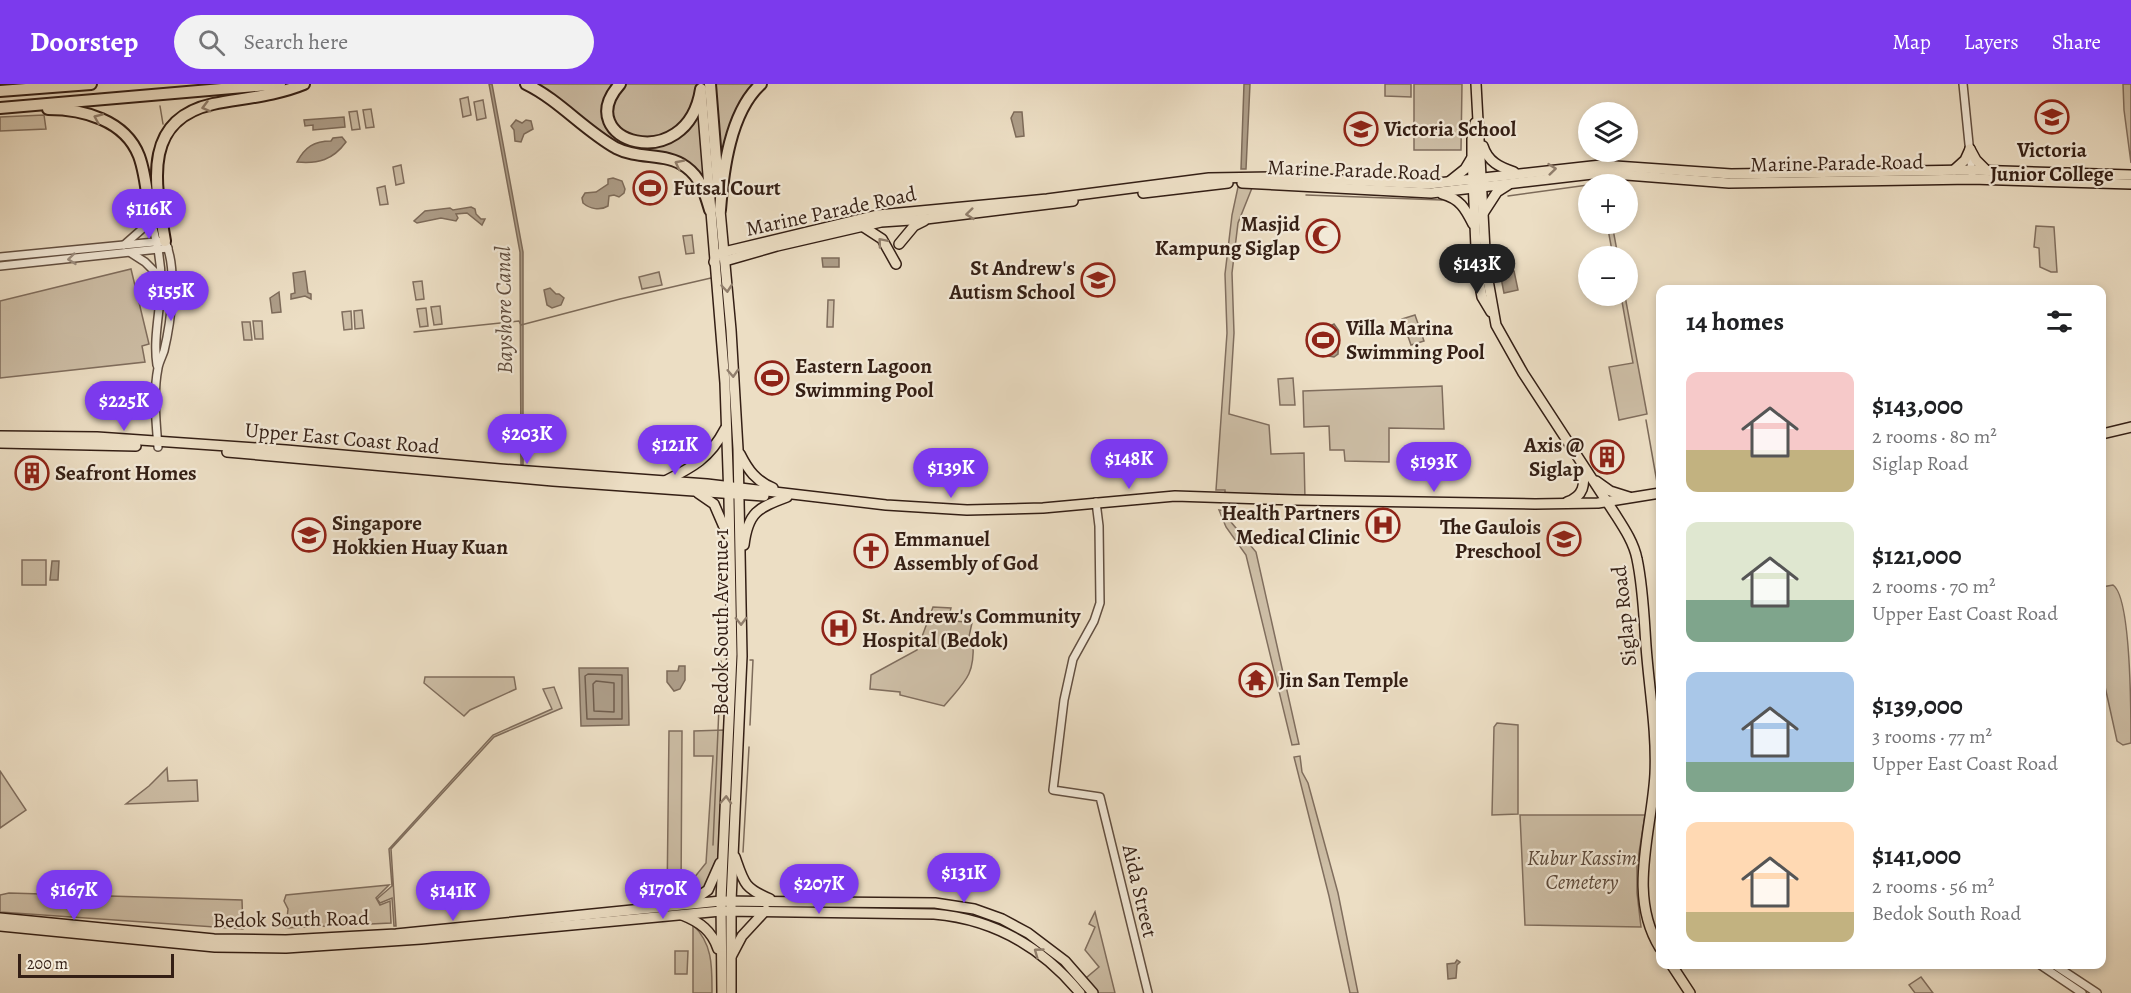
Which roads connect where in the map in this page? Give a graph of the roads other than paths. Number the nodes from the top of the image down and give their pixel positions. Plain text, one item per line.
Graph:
1 (91, 84) edge
2 (280, 84) edge
3 (303, 84) edge
4 (526, 84) edge
5 (620, 84) edge
6 (761, 84) edge
7 (1476, 84) edge
8 (1964, 84) edge
9 (706, 86) edge
10 (0, 91) edge
11 (0, 109) edge
12 (1477, 117) junction
13 (1480, 135) junction
14 (1970, 149) junction
15 (1472, 157) junction
16 (1986, 170) junction
17 (1953, 171) junction
18 (1516, 173) junction
19 (1972, 174) junction
20 (2131, 175) edge
21 (1448, 182) junction
22 (1477, 183) junction
23 (1510, 183) junction
24 (2131, 183) edge
25 (1440, 193) junction
26 (715, 210) junction
27 (1484, 212) junction
28 (150, 216) junction
29 (926, 219) junction
30 (862, 226) junction
31 (1475, 230) junction
32 (899, 244) dead end
33 (124, 245) junction
34 (162, 245) junction
35 (130, 253) junction
36 (0, 257) edge
37 (721, 258) junction
38 (896, 264) dead end
39 (0, 266) edge
40 (161, 278) junction
41 (1494, 316) junction
42 (158, 368) junction
43 (2131, 422) edge
44 (727, 426) junction
45 (2106, 427) edge
46 (2131, 427) edge
47 (2106, 433) edge
48 (0, 436) edge
49 (0, 443) edge
50 (158, 444) junction
51 (738, 449) junction
52 (1582, 464) junction
53 (1591, 477) junction
54 (665, 481) junction
55 (692, 491) junction
56 (728, 491) junction
57 (739, 491) junction
58 (805, 494) junction
59 (1656, 494) edge
60 (787, 497) junction
61 (1634, 498) junction
62 (1656, 499) edge
63 (1562, 503) junction
64 (1096, 504) junction
65 (1470, 505) junction
66 (1609, 505) junction
67 (729, 539) junction
68 (740, 577) junction
69 (733, 852) junction
70 (723, 859) junction
71 (772, 900) junction
72 (731, 901) junction
73 (687, 904) junction
74 (721, 906) junction
75 (766, 910) junction
76 (731, 911) junction
77 (680, 914) junction
78 (0, 918) edge
79 (0, 926) edge
80 (375, 939) junction
81 (1656, 941) edge
82 (726, 958) junction
83 (1674, 969) edge
84 (2046, 969) edge
85 (2061, 969) edge
86 (722, 993) edge
87 (731, 993) edge
88 (1080, 993) edge
89 (1093, 993) edge
90 (1148, 993) edge
91 (1690, 993) edge
92 (2082, 993) edge
93 (2097, 993) edge

1 - 10 highway
2 - 11 highway
3 -> 34 highway
26 -> 4 highway
5 - 9 highway
6 - 26 highway
7 - 12 main road, Siglap Road
8 - 14 street
9 - 26 highway
28 -> 11 highway
12 - 13 main road, Siglap Road
12 - 15 main road, Siglap Road
13 - 18 main road
13 - 22 main road, Siglap Road
14 - 16 main road
14 - 17 main road
14 - 19 street
15 - 21 main road
15 - 22 main road, Siglap Road
16 - 19 main road, Marine Parade Road
16 - 20 main road, Marine Parade Road
18 -> 17 main road, Marine Parade Road
17 - 19 main road, Marine Parade Road
18 - 22 main road, Marine Parade Road
19 - 23 main road, Marine Parade Road
19 - 24 main road, Marine Parade Road
21 - 22 main road, Marine Parade Road
21 - 37 main road, Marine Parade Road
22 - 23 main road, Marine Parade Road
22 - 25 main road, Marine Parade Road
22 - 27 main road, Siglap Road
22 - 31 main road, Siglap Road
23 - 27 main road
25 -> 29 main road, Marine Parade Road
25 - 31 main road
26 - 37 main road, Bedok South Avenue 1
26 - 37 main road, Bedok South Avenue 1
27 - 41 main road, Siglap Road
28 - 33 street
28 - 34 street
29 - 30 main road, Marine Parade Road
29 - 32 main road
30 - 37 main road, Marine Parade Road
38 -> 30 main road
31 - 41 main road, Siglap Road
33 - 34 street
33 - 36 street
34 - 35 street
34 - 40 street
34 - 42 street
35 -> 39 street
35 - 40 street
37 - 44 main road, Bedok South Avenue 1
37 -> 51 main road, Bedok South Avenue 1
40 - 42 street
41 - 52 main road, Siglap Road
42 - 50 street
43 - 45 main road
44 - 54 main road
44 - 56 main road, Bedok South Avenue 1
46 - 47 main road
48 - 50 main road, Upper East Coast Road
49 - 50 main road, Upper East Coast Road
50 - 54 main road, Upper East Coast Road
50 - 55 main road, Upper East Coast Road
51 - 57 main road, Bedok South Avenue 1
51 - 58 main road
52 - 53 main road, Siglap Road
52 - 63 main road
53 - 61 main road
53 - 66 main road, Siglap Road
54 - 56 main road, Upper East Coast Road
55 - 56 main road, Upper East Coast Road
55 - 67 main road
56 - 57 main road, Upper East Coast Road
56 - 67 main road, Bedok South Avenue 1
57 - 58 main road, Upper East Coast Road
57 - 60 main road, Upper East Coast Road
57 - 68 main road, Bedok South Avenue 1
58 - 64 main road, Upper East Coast Road
59 - 61 main road
60 - 64 main road, Upper East Coast Road
60 - 68 main road
61 - 66 main road
62 - 66 main road
63 - 65 main road
63 - 66 main road
64 - 65 main road, Upper East Coast Road
64 - 90 street, Aida Street
65 - 66 main road
66 - 81 main road, Siglap Road
70 -> 67 main road, Bedok South Avenue 1
68 -> 69 main road, Bedok South Avenue 1
69 - 71 main road
69 - 72 main road, Bedok South Avenue 1
70 - 73 main road
70 - 74 main road, Bedok South Avenue 1
71 - 72 main road, Bedok South Road
71 - 89 main road, Bedok South Road
72 - 74 main road, Bedok South Road
72 - 76 main road, Bedok South Avenue 1
73 - 74 main road, Bedok South Road
73 - 80 main road, Bedok South Road
74 - 76 main road, Bedok South Road
74 - 77 main road, Bedok South Road
74 - 82 main road, Bedok South Avenue 1
75 - 76 main road, Bedok South Road
75 - 82 main road
88 -> 75 main road, Bedok South Road
76 - 82 main road, Bedok South Avenue 1
77 - 80 main road, Bedok South Road
77 - 82 main road
78 - 80 main road, Bedok South Road
79 - 80 main road, Bedok South Road
82 - 86 main road, Bedok South Avenue 1
82 - 87 main road, Bedok South Avenue 1
83 - 91 main road
84 - 92 street
85 - 93 street

